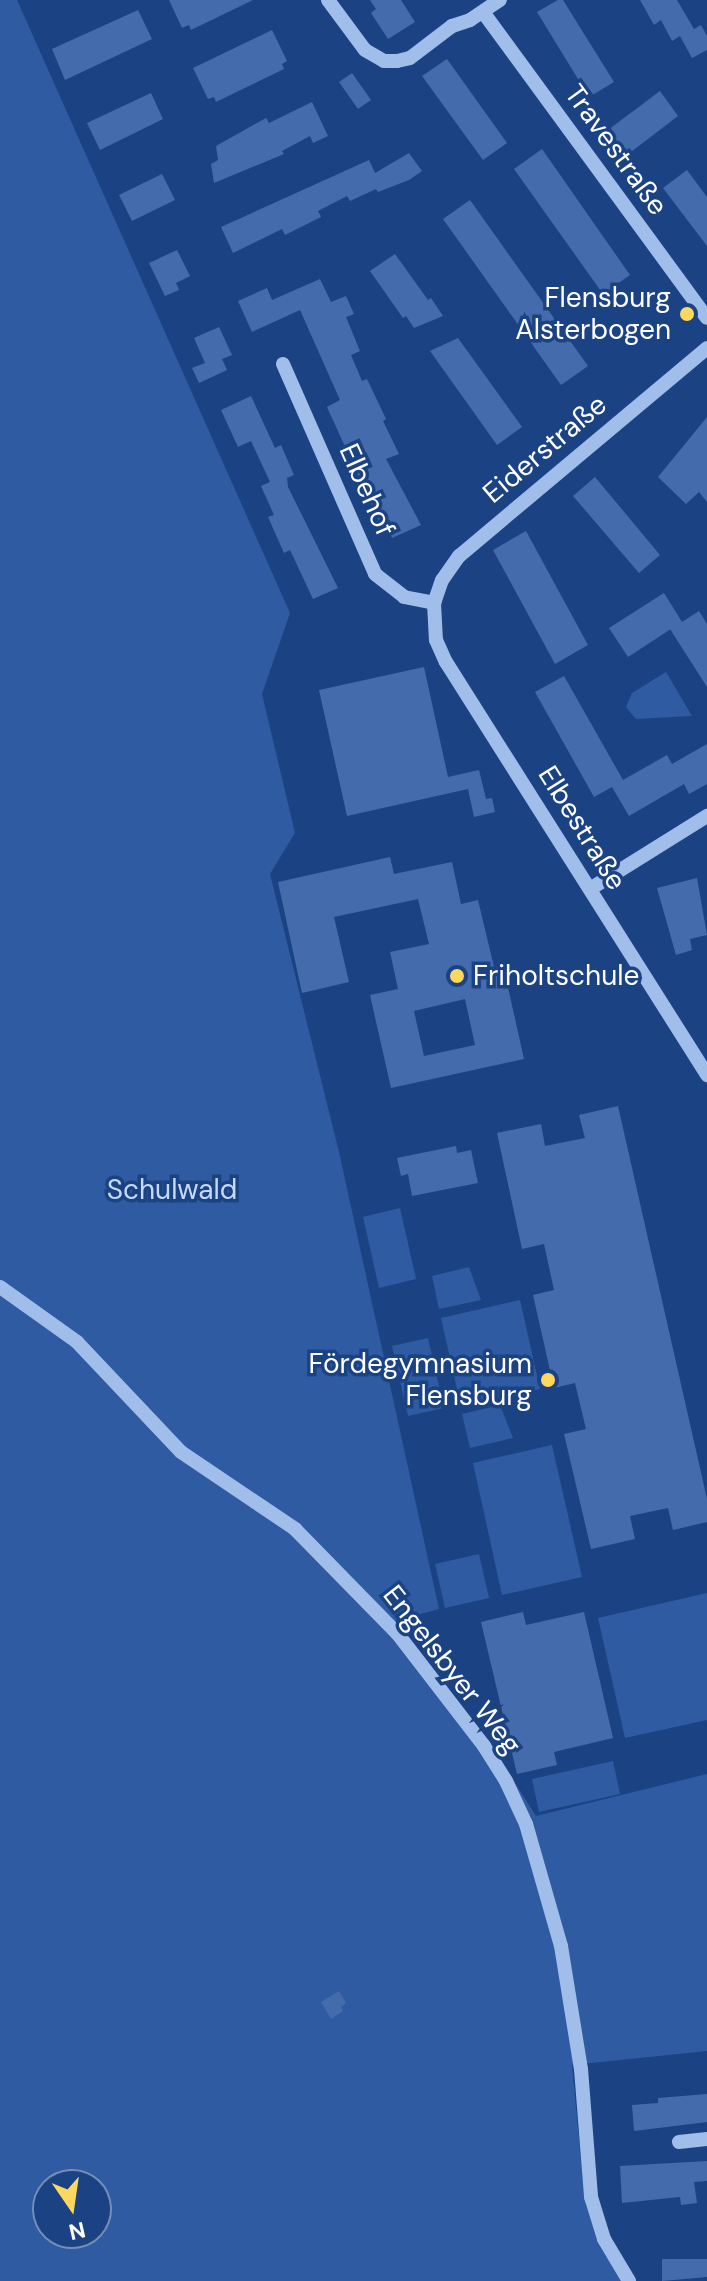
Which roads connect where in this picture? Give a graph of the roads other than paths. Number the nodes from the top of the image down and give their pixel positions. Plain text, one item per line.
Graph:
1 (328, 0) edge
2 (500, 0) edge
3 (483, 12) junction
4 (707, 318) edge
5 (707, 348) edge
6 (283, 364) dead end
7 (434, 603) junction
8 (707, 816) edge
9 (590, 889) junction
10 (707, 1075) edge
11 (0, 1287) edge
12 (707, 2139) edge
13 (679, 2142) dead end
14 (629, 2281) edge

1 - 3 street
2 - 3 street
3 - 4 street, Travestraße
5 - 7 street, Eiderstraße
6 - 7 street, Elbehof
7 - 9 street, Elbestraße
8 - 9 street
9 - 10 street, Elbestraße
11 - 14 street, Engelsbyer Weg
12 - 13 street

